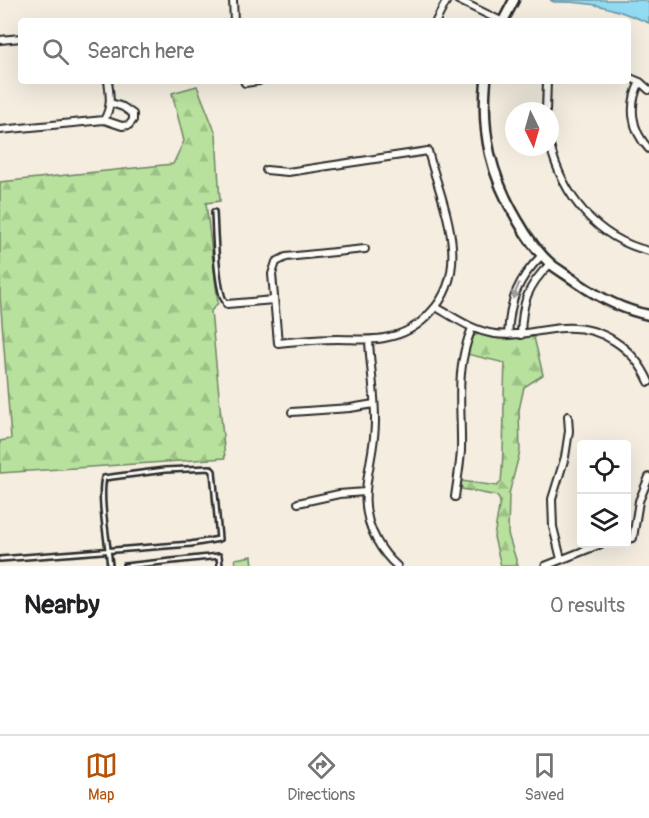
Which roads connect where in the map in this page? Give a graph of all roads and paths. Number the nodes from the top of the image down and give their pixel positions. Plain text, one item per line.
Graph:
1 (233, 0) edge
2 (447, 0) edge
3 (458, 0) edge
4 (514, 0) edge
5 (234, 18) edge
6 (438, 18) edge
7 (496, 18) edge
8 (504, 18) edge
9 (18, 38) edge
10 (0, 40) edge
11 (631, 78) edge
12 (640, 82) junction
13 (108, 84) edge
14 (486, 84) edge
15 (547, 84) edge
16 (649, 90) edge
17 (546, 102) edge
18 (110, 107) junction
19 (104, 120) junction
20 (0, 130) edge
21 (649, 149) edge
22 (553, 156) edge
23 (266, 170) dead end
24 (214, 212) dead end
25 (365, 249) dead end
26 (649, 251) edge
27 (542, 255) junction
28 (550, 264) junction
29 (274, 300) junction
30 (227, 304) joint
31 (436, 307) junction
32 (649, 315) edge
33 (472, 328) junction
34 (508, 335) junction
35 (521, 335) junction
36 (369, 340) junction
37 (649, 382) edge
38 (374, 404) junction
39 (292, 412) dead end
40 (568, 416) dead end
41 (649, 477) edge
42 (365, 492) junction
43 (455, 497) dead end
44 (298, 503) dead end
45 (631, 535) edge
46 (588, 548) edge
47 (108, 550) junction
48 (0, 559) edge
49 (561, 559) junction
50 (391, 560) junction
51 (110, 566) edge
52 (125, 566) edge
53 (220, 566) edge
54 (385, 566) edge
55 (397, 566) edge
56 (545, 566) edge

1 - 5 street
2 - 6 street
3 - 7 street
4 - 8 street
9 - 10 street
11 - 12 street
12 - 16 street
12 - 21 street
13 - 18 street
14 - 27 street
15 - 17 street
18 - 19 street
18 - 19 street
19 - 20 street
22 - 26 street
23 - 31 street
24 - 30 lane
25 - 29 street
27 - 28 street
27 -> 34 street
28 - 32 street
28 - 35 street
29 - 30 street
29 - 36 street
31 - 33 street
31 - 36 street
33 - 34 street
33 - 43 street
34 - 35 street
35 - 37 street
36 - 38 street
38 - 39 street
38 - 42 street
40 - 49 street
41 - 45 street
42 - 44 street
42 - 50 street
46 - 49 street
47 - 47 lane
47 - 48 lane
47 - 51 lane
49 - 56 street
50 - 54 street
50 - 55 street
52 - 53 lane

